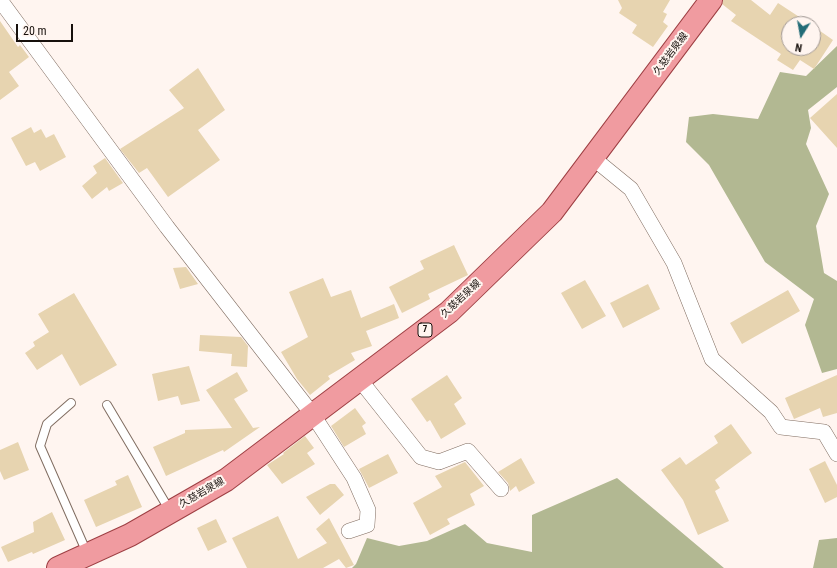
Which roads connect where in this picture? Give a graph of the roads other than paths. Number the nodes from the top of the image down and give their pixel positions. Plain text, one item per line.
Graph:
1 (0, 0) edge
2 (711, 0) edge
3 (593, 158) junction
4 (360, 380) junction
5 (71, 403) dead end
6 (107, 405) dead end
7 (313, 415) junction
8 (837, 454) edge
9 (501, 489) dead end
10 (170, 511) junction
11 (349, 531) dead end
12 (87, 554) junction
13 (58, 568) edge

1 - 7 street
2 - 3 main road, 久慈岩泉線 / 7
3 - 4 main road, 久慈岩泉線 / 7
3 - 8 street
4 - 7 main road, 久慈岩泉線 / 7
4 - 9 street
5 - 12 lane
6 - 10 lane
7 - 10 main road, 久慈岩泉線 / 7
7 - 11 street
10 - 12 main road, 久慈岩泉線 / 7
12 - 13 main road, 久慈岩泉線 / 7

